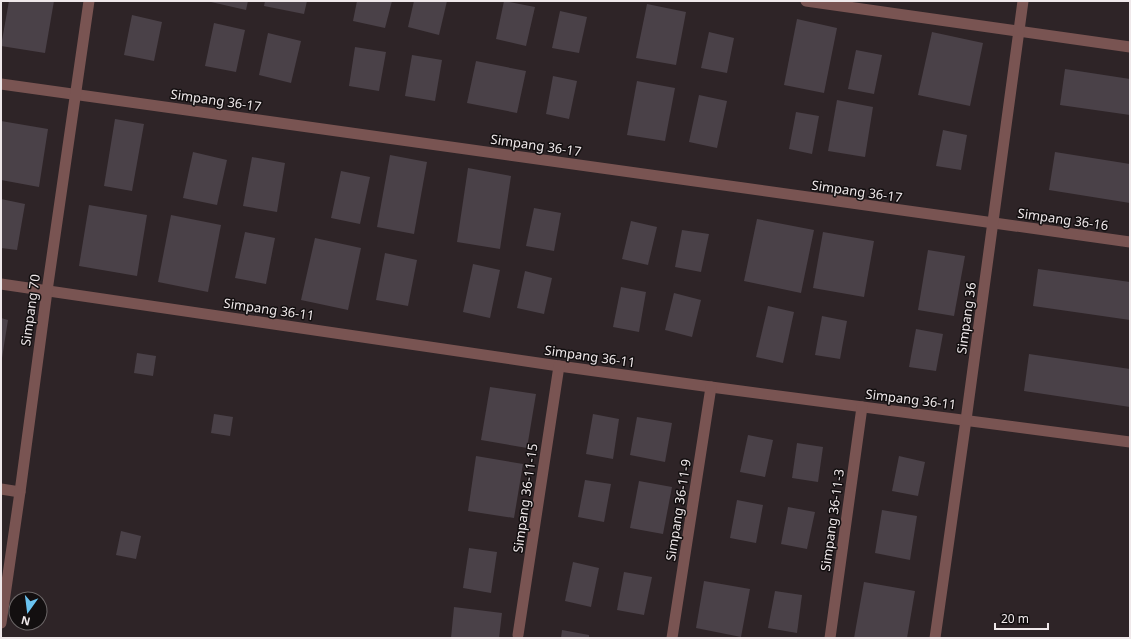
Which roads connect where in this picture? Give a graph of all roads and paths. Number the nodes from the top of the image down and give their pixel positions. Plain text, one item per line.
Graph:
1 (89, 1) edge
2 (806, 1) edge
3 (1023, 1) edge
4 (1018, 32) junction
5 (1130, 47) edge
6 (1, 84) edge
7 (76, 94) junction
8 (993, 224) junction
9 (1130, 242) edge
10 (1, 284) edge
11 (47, 291) junction
12 (559, 366) junction
13 (711, 387) junction
14 (862, 406) junction
15 (966, 420) junction
16 (1130, 442) edge
17 (1, 489) edge
18 (20, 492) junction
19 (1, 623) edge
20 (518, 635) dead end
21 (672, 638) edge
22 (830, 638) edge
23 (935, 638) edge

1 - 7 street, Simpang 70
2 - 4 street
3 - 4 street, Simpang 36
4 - 5 street
4 - 8 street, Simpang 36
6 - 7 street, Simpang 36-17
7 - 8 street, Simpang 36-17
7 - 11 street, Simpang 70
8 - 9 street, Simpang 36-16
8 - 15 street, Simpang 36
10 - 11 street, Simpang 36-11
11 - 12 street, Simpang 36-11
11 - 18 street, Simpang 70
12 - 13 street, Simpang 36-11
12 - 20 street, Simpang 36-11-15
13 - 14 street, Simpang 36-11
13 - 21 street, Simpang 36-11-9
14 - 15 street, Simpang 36-11
14 - 22 street, Simpang 36-11-3
15 - 16 street, Simpang 36-11
15 - 23 street, Simpang 36
17 - 18 street
18 - 19 street, Simpang 70

